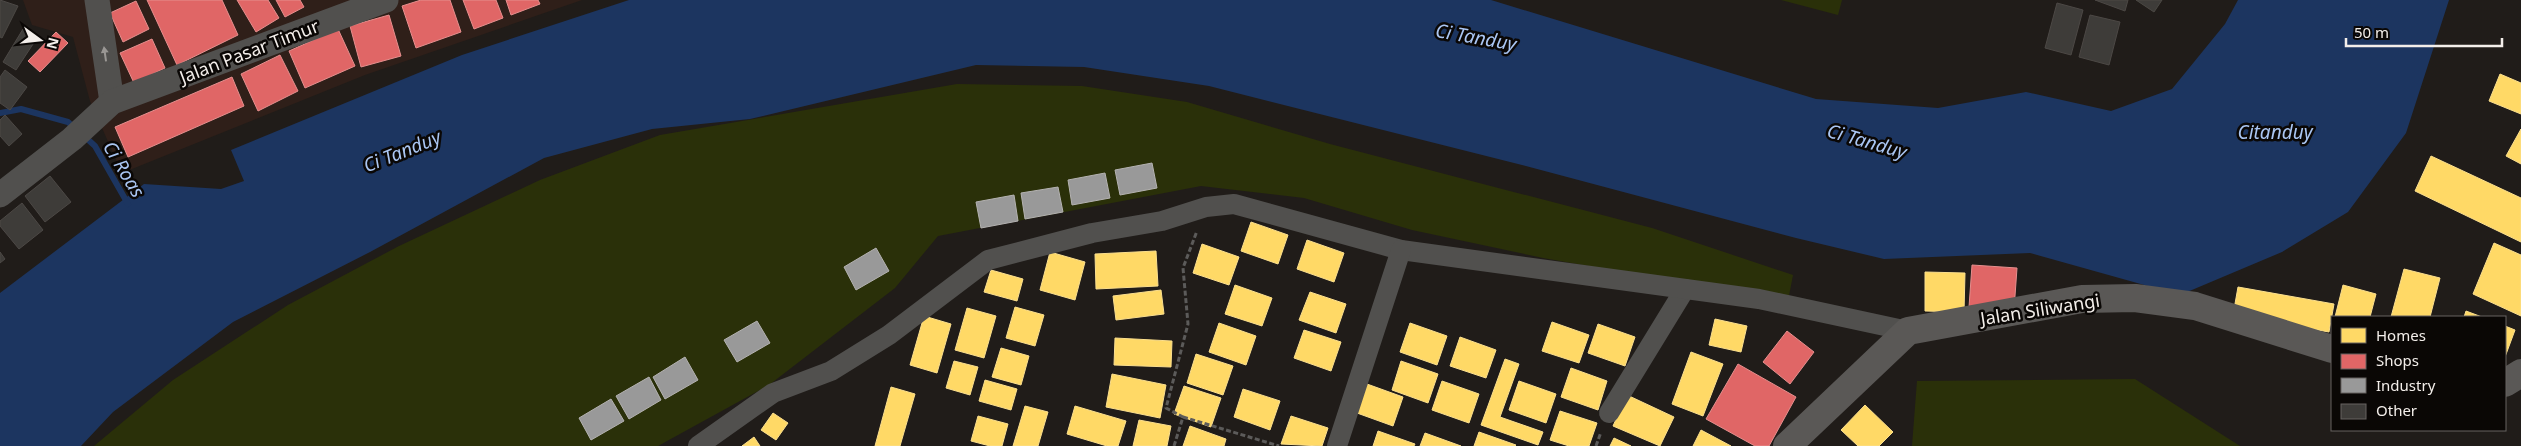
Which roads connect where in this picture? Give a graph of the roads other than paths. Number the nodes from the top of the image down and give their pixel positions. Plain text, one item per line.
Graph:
1 (97, 0) edge
2 (371, 2) edge
3 (112, 102) junction
4 (0, 195) edge
5 (1401, 250) junction
6 (1684, 289) junction
7 (1908, 331) junction
8 (2331, 349) edge
9 (2521, 373) edge
10 (2506, 382) edge
11 (1609, 413) dead end
12 (698, 446) edge
13 (1337, 446) edge
14 (1786, 446) edge

3 -> 1 street
2 - 3 street, Jalan Pasar Timur
3 - 4 street
5 - 6 street
5 - 12 street
5 - 13 street
6 - 7 street
6 - 11 street
7 - 8 highway, Jalan Siliwangi
7 - 14 highway
9 - 10 highway

